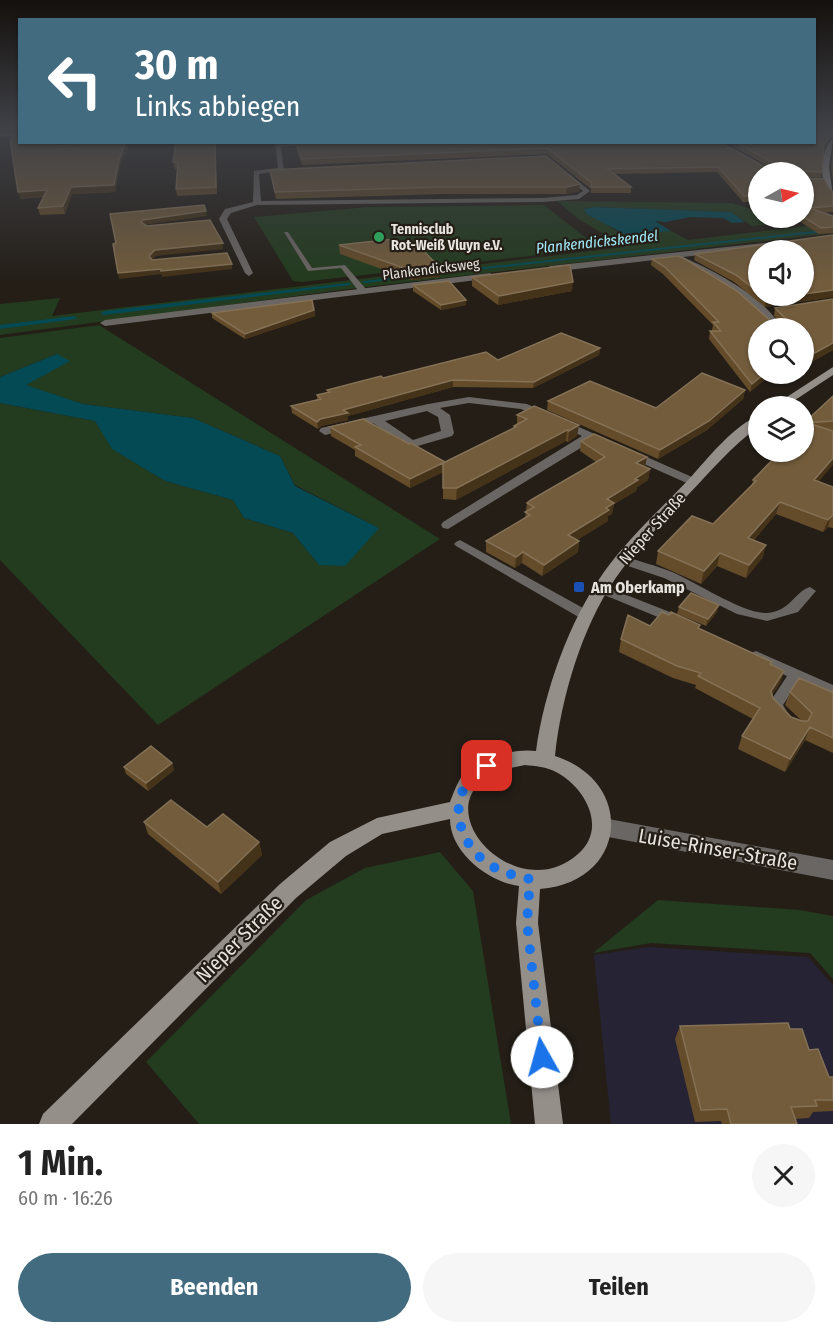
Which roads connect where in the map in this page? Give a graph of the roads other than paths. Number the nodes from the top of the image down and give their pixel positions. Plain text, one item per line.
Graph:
1 (256, 178) edge
2 (572, 178) edge
3 (826, 183) edge
4 (833, 194) edge
5 (257, 203) junction
6 (224, 219) junction
7 (213, 220) edge
8 (286, 233) dead end
9 (748, 246) edge
10 (239, 252) junction
11 (227, 253) edge
12 (672, 255) junction
13 (539, 270) edge
14 (249, 273) dead end
15 (504, 274) edge
16 (363, 291) junction
17 (774, 310) edge
18 (762, 312) junction
19 (768, 318) edge
20 (105, 323) dead end
21 (833, 370) edge
22 (794, 396) edge
23 (428, 407) junction
24 (376, 420) junction
25 (748, 427) edge
26 (325, 431) dead end
27 (591, 436) junction
28 (694, 481) junction
29 (448, 525) dead end
30 (460, 544) dead end
31 (623, 560) junction
32 (601, 589) junction
33 (810, 591) dead end
34 (587, 616) junction
35 (688, 625) edge
36 (742, 649) edge
37 (796, 674) junction
38 (833, 691) edge
39 (792, 722) edge
40 (545, 760) junction
41 (458, 809) junction
42 (603, 827) junction
43 (833, 870) edge
44 (530, 879) junction
45 (53, 1124) edge
46 (549, 1124) edge

1 - 5 street
2 - 5 street
3 - 4 street
5 - 6 street
6 - 7 street
6 - 10 street
8 - 16 lane
9 - 12 street
10 - 11 street
10 - 14 street
12 - 13 street
12 - 18 street
15 - 16 street, Plankendicksweg
16 - 20 street, Plankendicksweg
17 - 18 street
18 - 19 street
21 - 22 street
23 - 24 street
23 - 24 street
23 - 27 street
24 - 26 street
25 - 28 street, Nieper Straße
27 - 28 street
27 - 29 street
28 - 31 street, Nieper Straße
30 - 34 lane
31 - 32 street, Nieper Straße
31 - 33 lane
32 - 34 street, Nieper Straße
32 - 35 lane
34 - 40 street, Nieper Straße
36 - 37 lane
37 - 38 lane
37 - 39 lane
40 - 41 street
40 - 42 street
41 - 44 street
41 - 45 street, Nieper Straße
42 - 43 street, Luise-Rinser-Straße
42 - 44 street
44 - 46 street

